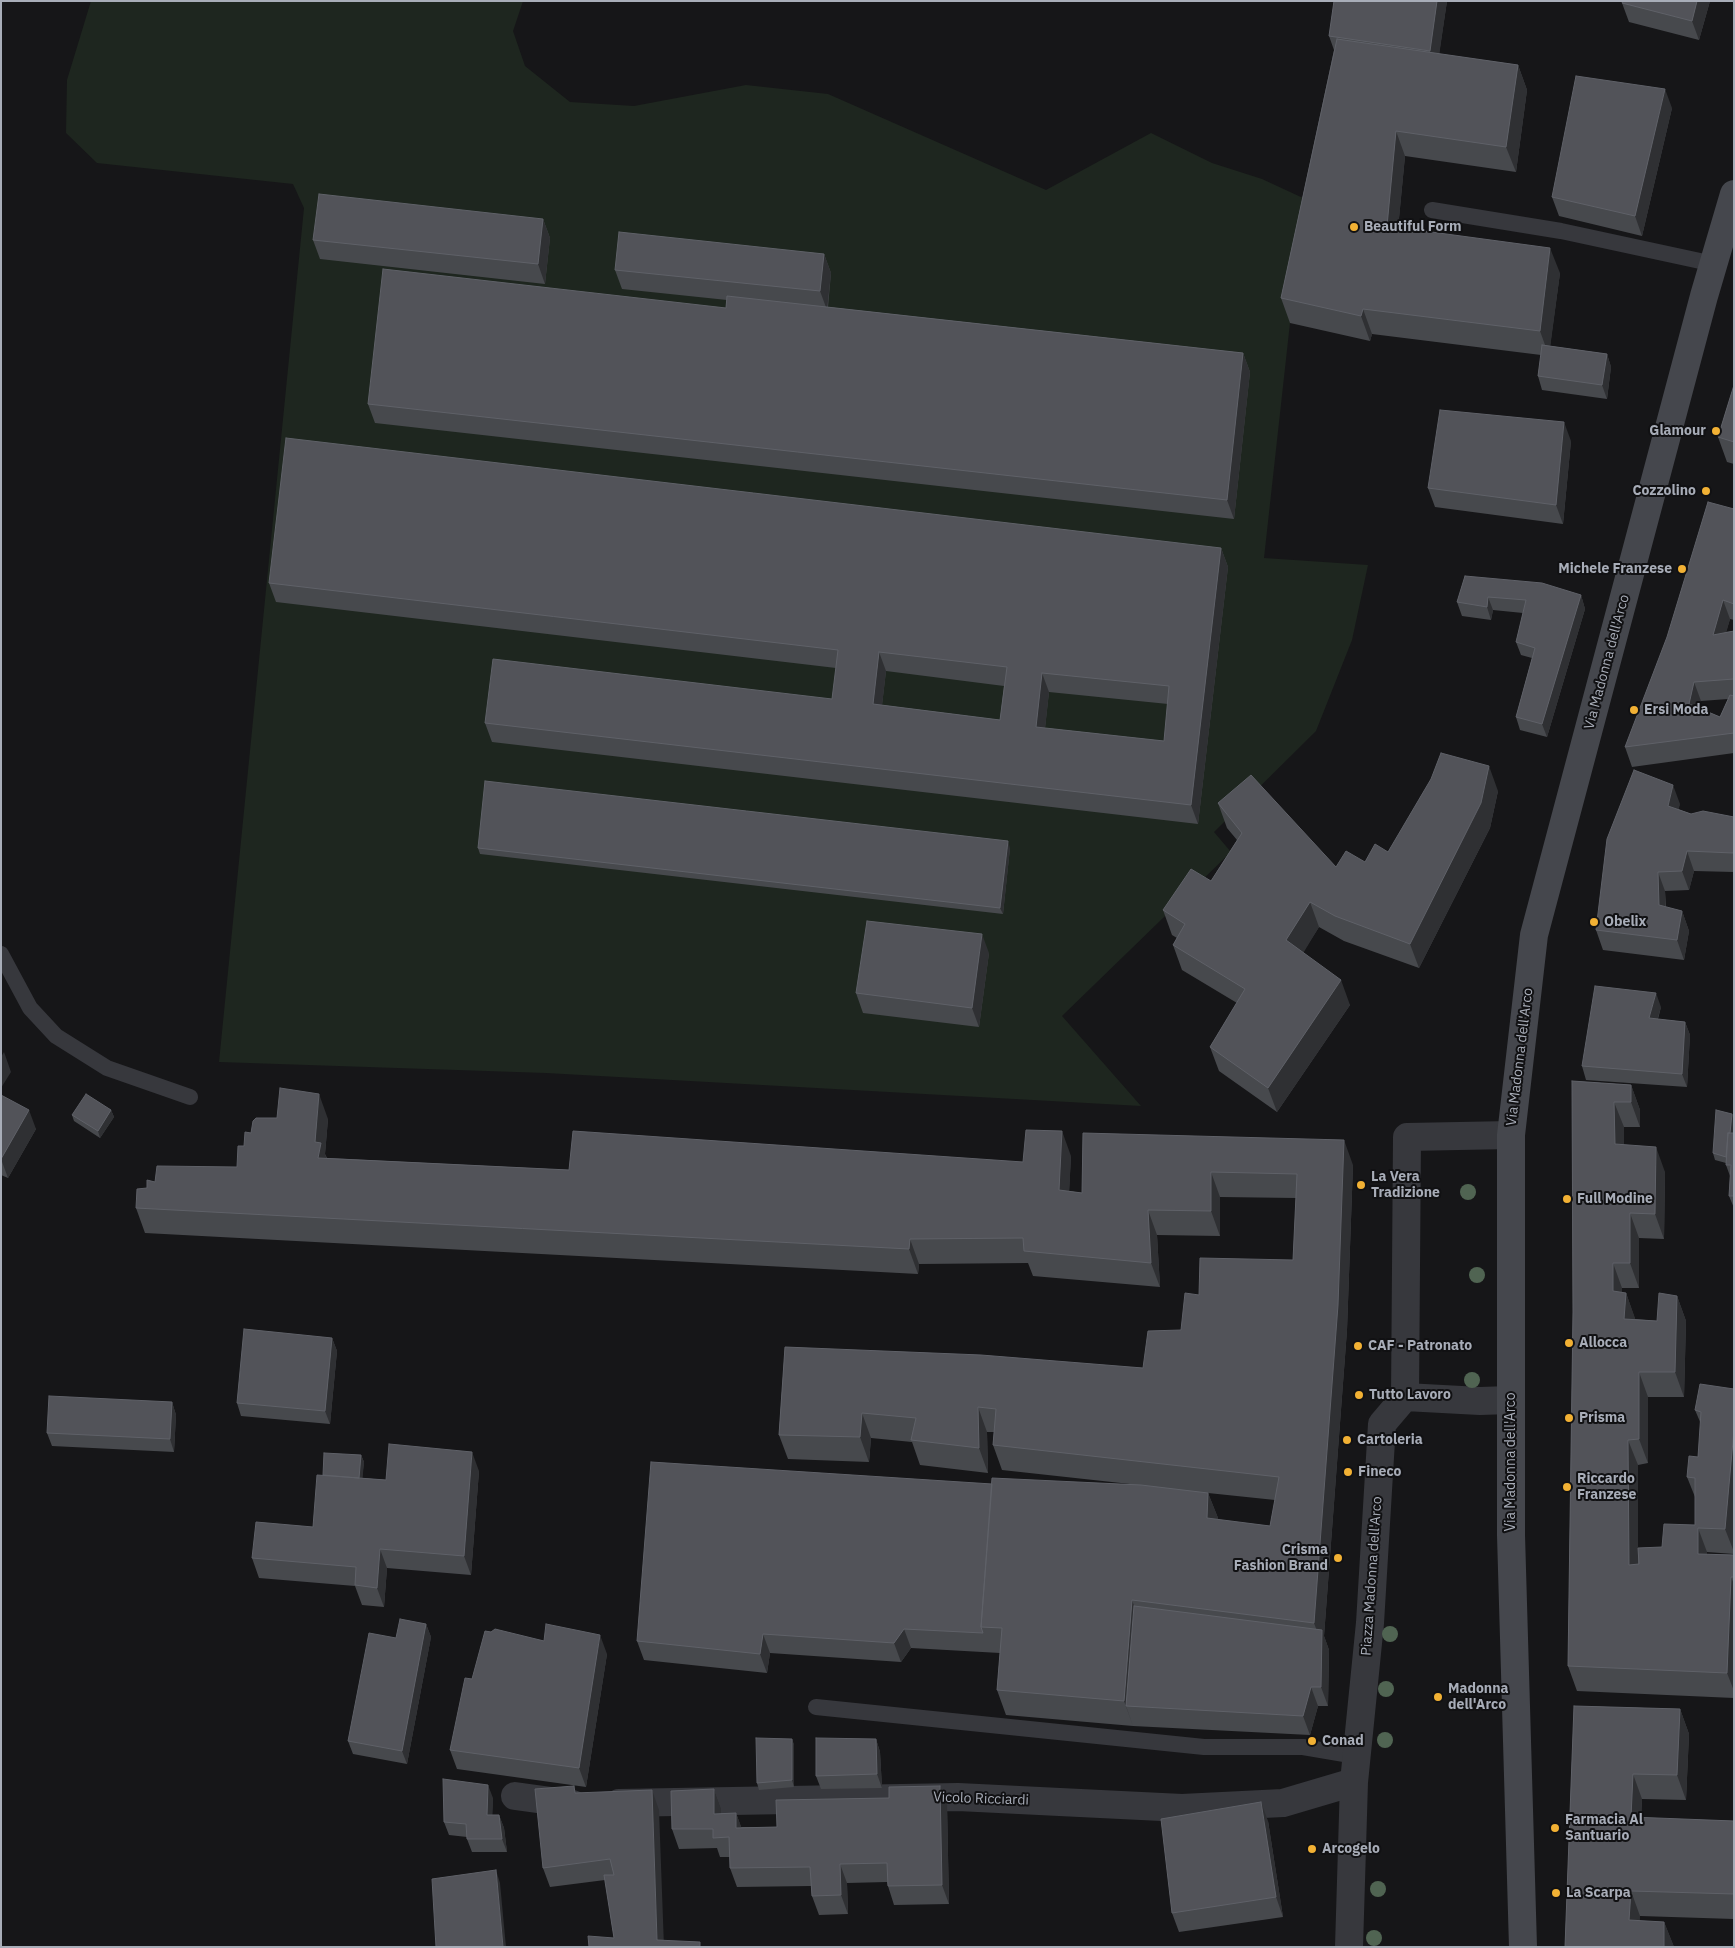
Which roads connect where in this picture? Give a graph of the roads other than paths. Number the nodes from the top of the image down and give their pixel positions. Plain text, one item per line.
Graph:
1 (1734, 194) edge
2 (1432, 210) dead end
3 (1714, 264) junction
4 (1, 954) edge
5 (190, 1097) dead end
6 (1511, 1135) junction
7 (1405, 1397) junction
8 (1510, 1400) junction
9 (816, 1707) dead end
10 (1355, 1769) junction
11 (515, 1796) dead end
12 (1350, 1947) edge
13 (1523, 1947) edge

1 - 3 main road, Via Madonna dell'Arco
2 - 3 lane
3 - 6 main road, Via Madonna dell'Arco
4 - 5 lane
6 - 7 street
6 - 8 main road, Via Madonna dell'Arco
7 - 8 street
7 - 10 street, Piazza Madonna dell'Arco
8 - 13 main road, Via Madonna dell'Arco
9 - 10 lane
10 - 11 street, Vicolo Ricciardi
10 - 12 street, Piazza Madonna dell'Arco

